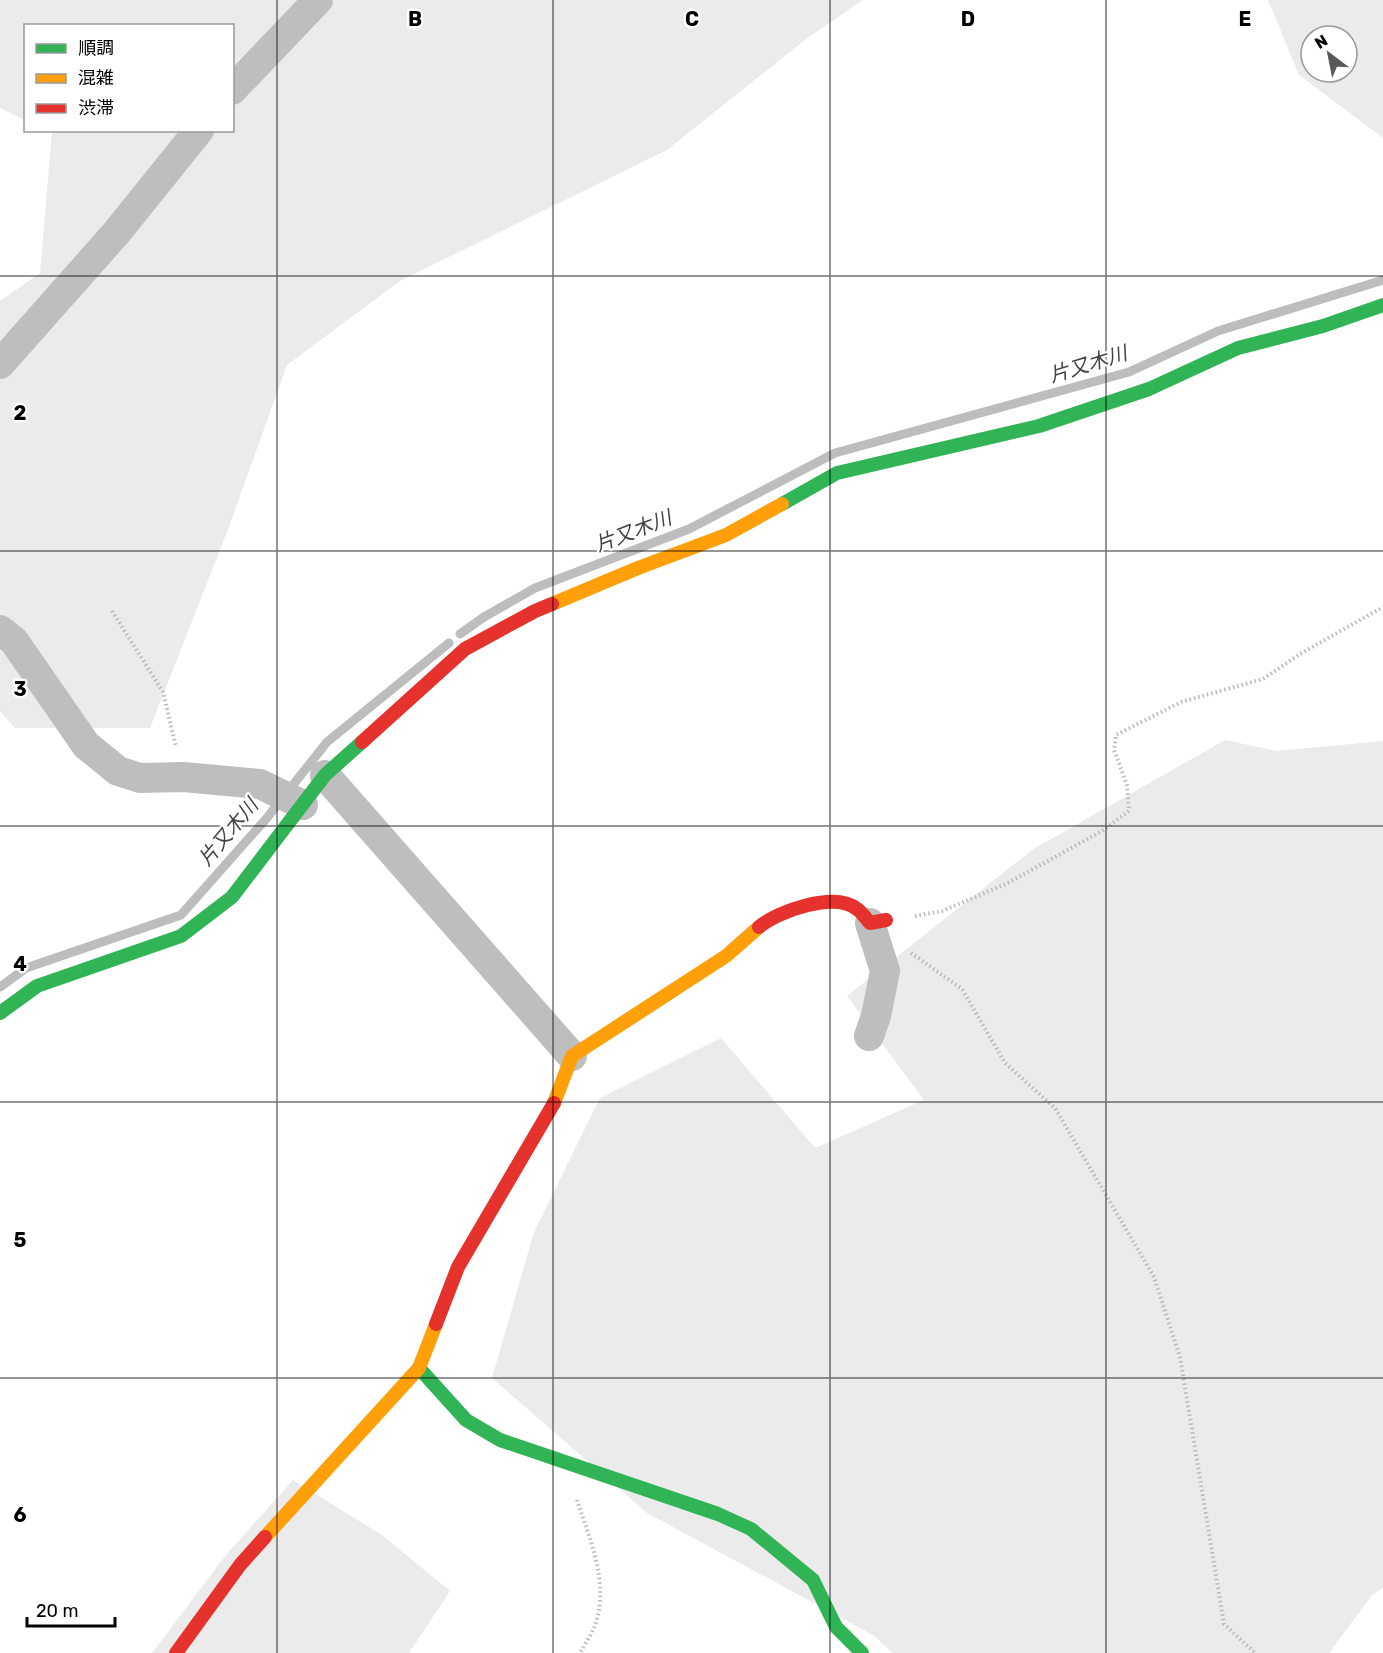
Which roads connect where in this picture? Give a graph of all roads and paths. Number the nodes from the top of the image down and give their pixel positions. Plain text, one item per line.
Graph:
1 (318, 0) edge
2 (234, 88) edge
3 (197, 132) edge
4 (1383, 304) edge
5 (0, 364) edge
6 (1383, 607) edge
7 (112, 611) dead end
8 (0, 630) edge
9 (180, 767) junction
10 (325, 775) junction
11 (289, 799) junction
12 (878, 922) junction
13 (0, 1013) edge
14 (869, 1036) dead end
15 (572, 1056) junction
16 (419, 1368) junction
17 (565, 1462) junction
18 (176, 1653) edge
19 (580, 1653) edge
20 (862, 1653) edge
21 (1255, 1653) edge

1 - 2 street
3 - 5 street
4 - 10 street
6 - 12 path
7 - 9 path
8 - 9 street
9 - 11 street
10 - 11 street
10 - 15 street
11 - 13 street
12 - 14 street
12 - 15 street
12 - 21 path
15 - 16 street
16 - 17 street
16 - 18 street
17 - 19 path
17 - 20 street

